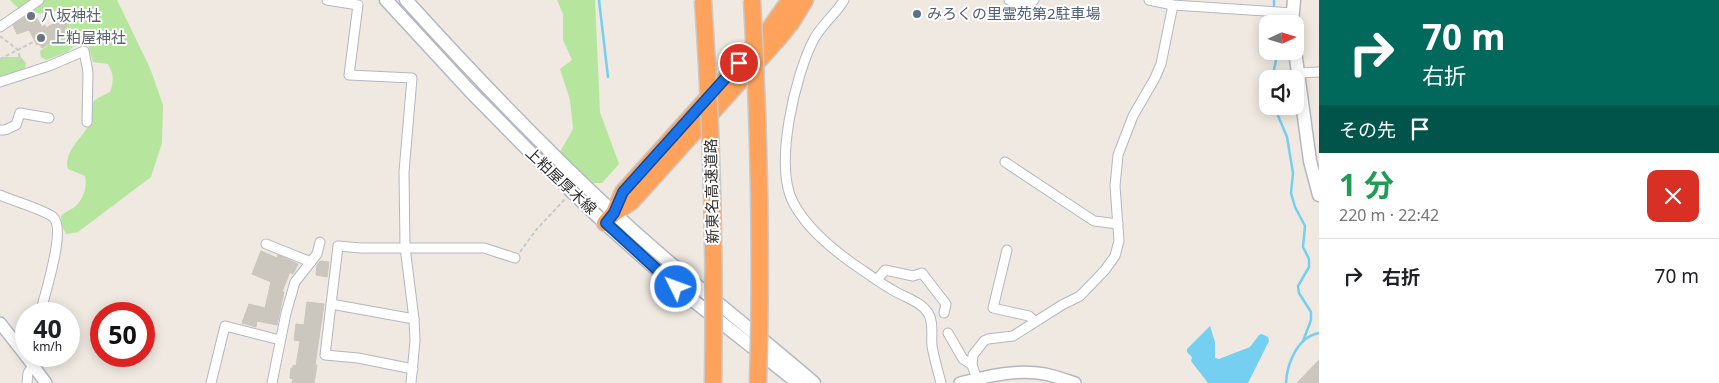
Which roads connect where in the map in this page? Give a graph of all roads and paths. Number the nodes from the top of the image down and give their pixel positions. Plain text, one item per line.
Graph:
1 (39, 0) edge
2 (327, 0) edge
3 (386, 0) edge
4 (406, 0) edge
5 (703, 0) edge
6 (752, 0) edge
7 (762, 0) edge
8 (790, 0) edge
9 (805, 0) edge
10 (844, 0) edge
11 (1009, 0) edge
12 (1034, 0) edge
13 (1149, 0) edge
14 (1173, 5) junction
15 (1293, 12) edge
16 (0, 28) edge
17 (0, 36) edge
18 (33, 42) dead end
19 (18, 50) junction
20 (0, 58) edge
21 (743, 68) junction
22 (1319, 72) edge
23 (1304, 73) edge
24 (16, 77) junction
25 (0, 82) edge
26 (1304, 115) edge
27 (49, 118) dead end
28 (87, 122) dead end
29 (0, 130) edge
30 (1005, 162) dead end
31 (1319, 195) edge
32 (0, 196) edge
33 (566, 197) dead end
34 (610, 218) junction
35 (761, 220) junction
36 (1118, 224) junction
37 (320, 242) dead end
38 (266, 244) dead end
39 (405, 247) junction
40 (1007, 250) dead end
41 (515, 258) joint
42 (311, 262) junction
43 (877, 280) junction
44 (43, 302) edge
45 (331, 304) junction
46 (944, 313) dead end
47 (414, 319) junction
48 (1035, 322) junction
49 (0, 323) edge
50 (948, 334) dead end
51 (280, 340) junction
52 (15, 342) edge
53 (972, 365) junction
54 (28, 367) edge
55 (34, 367) edge
56 (413, 369) junction
57 (977, 379) junction
58 (27, 383) edge
59 (46, 383) edge
60 (211, 383) edge
61 (272, 383) edge
62 (410, 383) edge
63 (713, 383) edge
64 (758, 383) edge
65 (798, 383) edge
66 (814, 383) edge
67 (941, 383) edge
68 (960, 383) edge
69 (1075, 383) edge

1 - 16 street
2 - 39 street
3 - 34 main road, 上粕屋厚木線
4 - 34 main road, 上粕屋厚木線
5 - 63 highway, 新東名高速道路, bridge
6 - 35 highway, bridge
7 - 35 highway, bridge
8 - 21 highway
9 - 21 highway
10 - 43 street
11 - 12 street
13 - 14 street
14 - 15 street
14 - 36 street
17 - 19 path
18 - 19 path
19 - 20 path
19 - 24 path
21 - 34 highway
22 - 23 street
24 - 25 street
24 - 28 street
26 - 31 main road
27 - 29 street
30 - 36 street
32 - 44 street
33 - 41 path
34 - 65 main road, 上粕屋厚木線
34 - 66 main road, 上粕屋厚木線
35 - 64 highway, bridge
36 - 48 street
37 - 42 street
38 - 42 street
39 - 41 street
39 - 45 street
39 - 47 street
40 - 48 street
42 - 51 street
43 - 46 street
43 - 67 street
45 - 47 street
45 - 56 street
47 - 56 street
48 - 53 street
49 - 52 street
50 - 53 street
51 - 60 street
51 - 61 street
53 - 57 street
54 - 58 street
55 - 59 street
56 - 62 street
57 - 68 street
57 - 69 street

